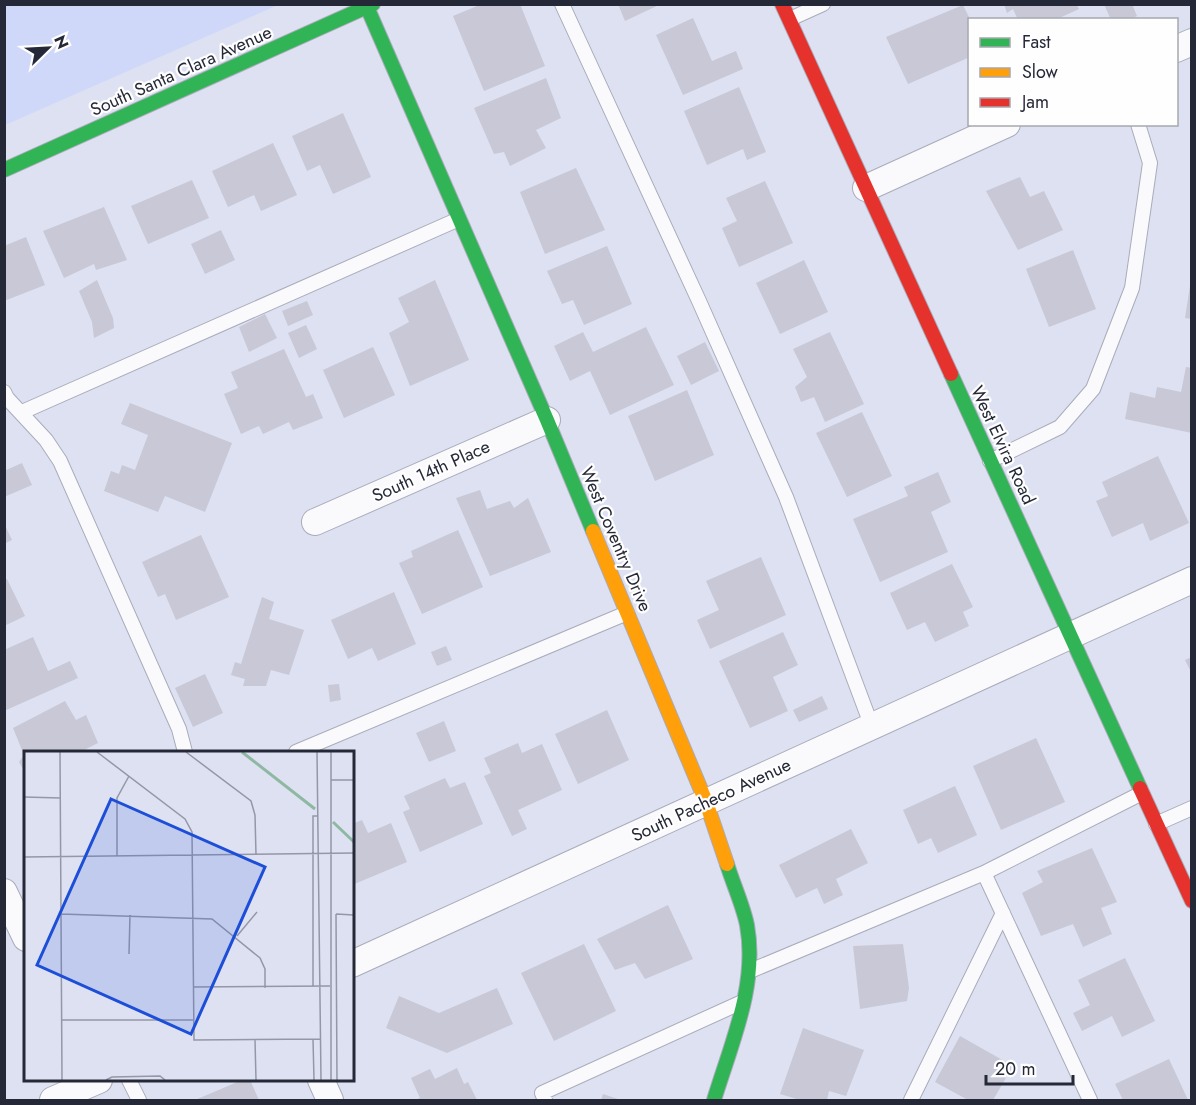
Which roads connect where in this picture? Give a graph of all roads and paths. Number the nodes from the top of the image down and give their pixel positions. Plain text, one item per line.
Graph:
1 (561, 4) edge
2 (782, 4) edge
3 (823, 4) edge
4 (370, 6) edge
5 (789, 20) junction
6 (1003, 126) edge
7 (1139, 126) edge
8 (4, 170) edge
9 (866, 188) junction
10 (459, 219) junction
11 (4, 392) edge
12 (22, 412) junction
13 (547, 420) junction
14 (990, 461) junction
15 (315, 522) dead end
16 (1191, 580) edge
17 (627, 613) junction
18 (1070, 636) junction
19 (872, 727) junction
20 (184, 751) edge
21 (301, 751) edge
22 (1142, 793) junction
23 (706, 802) junction
24 (1191, 808) edge
25 (1156, 824) junction
26 (984, 873) junction
27 (4, 892) edge
28 (1191, 901) edge
29 (1003, 913) junction
30 (24, 934) edge
31 (354, 963) edge
32 (750, 971) junction
33 (744, 1002) junction
34 (93, 1081) edge
35 (129, 1081) edge
36 (321, 1081) edge
37 (53, 1101) edge
38 (139, 1101) edge
39 (330, 1101) edge
40 (545, 1101) edge
41 (714, 1101) edge
42 (910, 1101) edge
43 (1090, 1101) edge

1 - 19 lane
2 - 5 street, West Elvira Road
3 - 5 lane
4 - 8 street, South Santa Clara Avenue
4 - 10 street, West Coventry Drive
5 - 9 street, West Elvira Road
6 - 9 street
7 - 14 lane
9 - 14 street, West Elvira Road
10 - 12 lane
10 - 13 street, West Coventry Drive
11 - 12 lane
12 - 20 lane
13 - 15 street, South 14th Place
13 - 17 street, West Coventry Drive
14 - 18 street, West Elvira Road
16 - 18 street, South Pacheco Avenue
17 - 21 lane
17 - 23 street, West Coventry Drive
18 - 19 street, South Pacheco Avenue
18 - 22 street, West Elvira Road
19 - 23 street, South Pacheco Avenue
22 - 25 street, West Elvira Road
22 - 26 lane
23 - 31 street, South Pacheco Avenue
23 - 32 street, West Coventry Drive
24 - 25 lane
25 - 28 street, West Elvira Road
26 - 29 lane
26 - 32 lane
27 - 30 street
29 - 42 lane
29 - 43 lane
32 - 33 street, West Coventry Drive
33 - 40 lane
33 - 41 street, West Coventry Drive
34 - 37 street
35 - 38 lane
36 - 39 street

